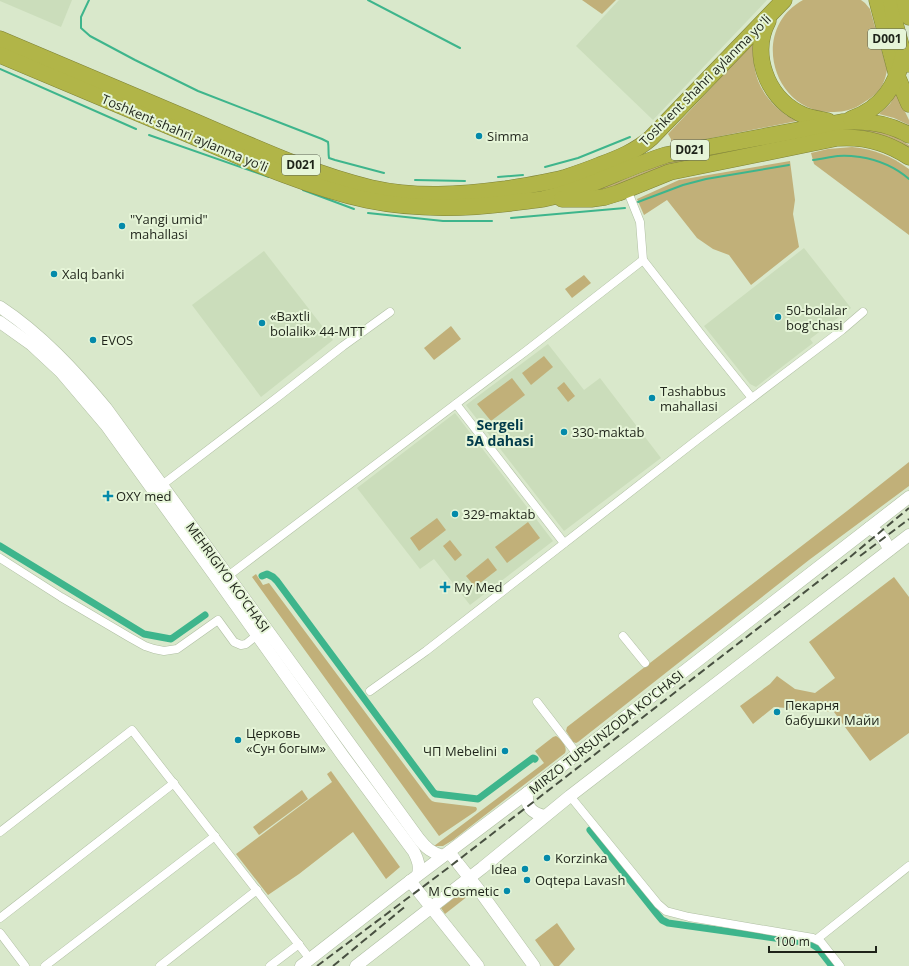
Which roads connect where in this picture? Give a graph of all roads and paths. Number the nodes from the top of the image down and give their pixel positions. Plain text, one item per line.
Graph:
1 (788, 0) edge
2 (880, 0) edge
3 (904, 0) edge
4 (779, 5) edge
5 (902, 19) edge
6 (0, 39) edge
7 (0, 55) edge
8 (903, 66) edge
9 (909, 104) edge
10 (153, 111) junction
11 (842, 122) junction
12 (909, 135) edge
13 (651, 138) junction
14 (233, 146) junction
15 (660, 157) junction
16 (909, 157) edge
17 (625, 190) junction
18 (543, 199) junction
19 (643, 260) junction
20 (0, 307) edge
21 (390, 312) dead end
22 (863, 312) dead end
23 (0, 322) edge
24 (752, 398) junction
25 (456, 404) junction
26 (162, 485) junction
27 (909, 497) edge
28 (869, 528) junction
29 (909, 535) edge
30 (564, 543) junction
31 (889, 550) junction
32 (0, 558) edge
33 (224, 580) junction
34 (257, 635) junction
35 (623, 636) dead end
36 (645, 663) dead end
37 (370, 691) dead end
38 (537, 702) dead end
39 (577, 754) junction
40 (174, 783) junction
41 (527, 793) junction
42 (570, 796) junction
43 (545, 816) junction
44 (0, 832) edge
45 (215, 836) junction
46 (446, 854) junction
47 (909, 866) edge
48 (414, 878) junction
49 (469, 878) junction
50 (257, 890) junction
51 (432, 908) junction
52 (0, 918) edge
53 (0, 933) edge
54 (817, 939) junction
55 (299, 944) junction
56 (306, 963) edge
57 (25, 966) edge
58 (45, 966) edge
59 (160, 966) edge
60 (270, 966) edge
61 (356, 966) edge
62 (478, 966) edge
63 (534, 966) edge
64 (840, 966) edge

1 - 4 highway, Toshkent shahri aylanma yoʻli / D021
2 - 5 highway
2 - 8 highway, D001
3 - 5 highway
4 - 11 highway, Toshkent shahri aylanma yoʻli / D021
4 - 13 highway, Toshkent shahri aylanma yoʻli / D021
5 - 8 highway, D001
6 - 10 highway, Toshkent shahri aylanma yoʻli / D021
7 - 10 highway, Toshkent shahri aylanma yoʻli / D021
8 - 9 highway, D001
8 - 11 highway, Toshkent shahri aylanma yoʻli / D021
10 - 14 highway, Toshkent shahri aylanma yoʻli / D021
11 - 12 highway, Toshkent shahri aylanma yoʻli / D021
11 - 15 highway, Toshkent shahri aylanma yoʻli / D021
13 - 14 highway, Toshkent shahri aylanma yoʻli / D021
13 - 15 highway
14 - 18 highway, Toshkent shahri aylanma yoʻli / D021
15 - 18 highway, Toshkent shahri aylanma yoʻli / D021
16 - 17 highway
17 - 18 highway
17 - 19 street
19 - 24 street
19 - 25 street
20 - 26 main road, MEHRIGIYO KO'CHASI
21 - 26 street
22 - 24 street
23 - 33 main road, MEHRIGIYO KO'CHASI
24 - 30 street
25 - 30 street
25 - 33 street
26 - 33 main road, MEHRIGIYO KO'CHASI
27 - 28 main road, MIRZO TURSUNZODA KO'CHASI
28 - 31 main road
28 - 39 main road, MIRZO TURSUNZODA KO'CHASI
29 - 31 main road
30 - 37 street
31 - 42 main road
32 - 34 street
33 - 34 main road, MEHRIGIYO KO'CHASI
33 - 46 main road, MEHRIGIYO KO'CHASI
34 - 48 main road, MEHRIGIYO KO'CHASI
35 - 36 street
38 - 39 street
39 - 41 main road, MIRZO TURSUNZODA KO'CHASI
40 - 44 street
40 - 45 street
40 - 52 street
41 - 43 main road
41 - 46 main road, MIRZO TURSUNZODA KO'CHASI
42 - 43 main road
42 - 54 street
43 - 49 main road
45 - 50 street
45 - 58 street
46 - 48 main road, MIRZO TURSUNZODA KO'CHASI
46 - 49 main road, MEHRIGIYO KO'CHASI
47 - 54 street
48 - 51 main road
48 - 56 main road, MIRZO TURSUNZODA KO'CHASI
49 - 51 main road
49 - 63 main road, MEHRIGIYO KO'CHASI
50 - 55 street
50 - 59 street
51 - 61 main road
51 - 62 main road
53 - 57 street
54 - 64 street
55 - 56 street
55 - 60 street

